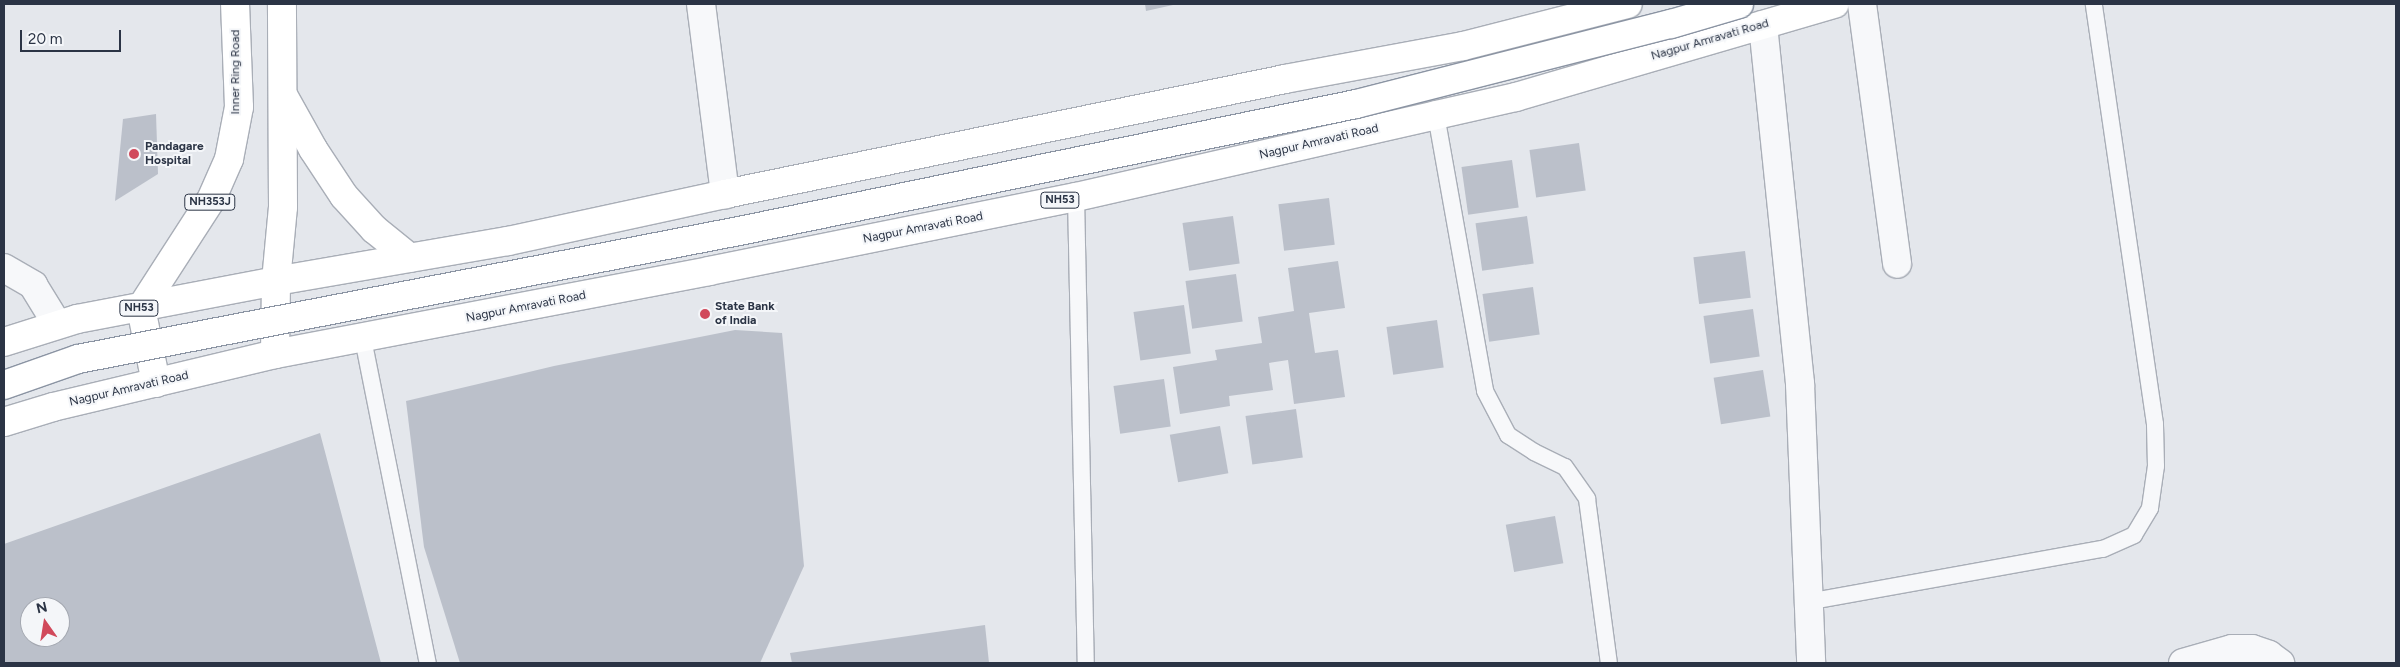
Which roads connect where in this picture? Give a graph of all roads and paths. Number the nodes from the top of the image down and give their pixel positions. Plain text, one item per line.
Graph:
1 (235, 4) edge
2 (282, 4) edge
3 (701, 4) edge
4 (1628, 4) edge
5 (1678, 4) edge
6 (1738, 4) edge
7 (1835, 4) edge
8 (1862, 4) edge
9 (2094, 4) edge
10 (1763, 25) junction
11 (1687, 47) junction
12 (282, 93) junction
13 (1436, 115) junction
14 (725, 194) junction
15 (1076, 197) junction
16 (410, 258) junction
17 (1897, 264) dead end
18 (4, 268) edge
19 (276, 281) junction
20 (141, 308) junction
21 (57, 324) junction
22 (363, 339) junction
23 (4, 342) edge
24 (275, 354) junction
25 (156, 383) junction
26 (4, 385) edge
27 (4, 422) edge
28 (1808, 602) junction
29 (428, 663) edge
30 (1086, 663) edge
31 (1609, 663) edge
32 (1812, 663) edge
33 (2183, 663) edge
34 (2280, 663) edge

1 - 20 main road, Inner Ring Road / NH353J
2 - 12 main road
3 - 14 street
4 - 14 main road, NH53
5 - 11 street
6 - 26 main road, bridge
7 - 10 main road, Nagpur Amravati Road / NH53
8 - 17 street
9 - 28 lane
10 - 11 main road, Nagpur Amravati Road / NH53
10 - 28 street
11 - 13 main road, Nagpur Amravati Road / NH53
12 - 16 main road
12 - 19 main road
13 - 15 main road, Nagpur Amravati Road / NH53
13 - 31 lane
14 - 16 main road, NH53
15 - 22 main road, Nagpur Amravati Road / NH53
15 - 30 lane
16 - 19 main road, NH53
18 - 21 street
19 - 20 main road, NH53
19 - 24 main road
20 - 21 main road, NH53
20 - 25 main road
21 - 23 main road, NH53
22 - 24 main road, Nagpur Amravati Road / NH53
22 - 29 lane
24 - 25 main road, Nagpur Amravati Road / NH53
25 - 27 main road, Nagpur Amravati Road / NH53
28 - 32 street
33 - 34 street

